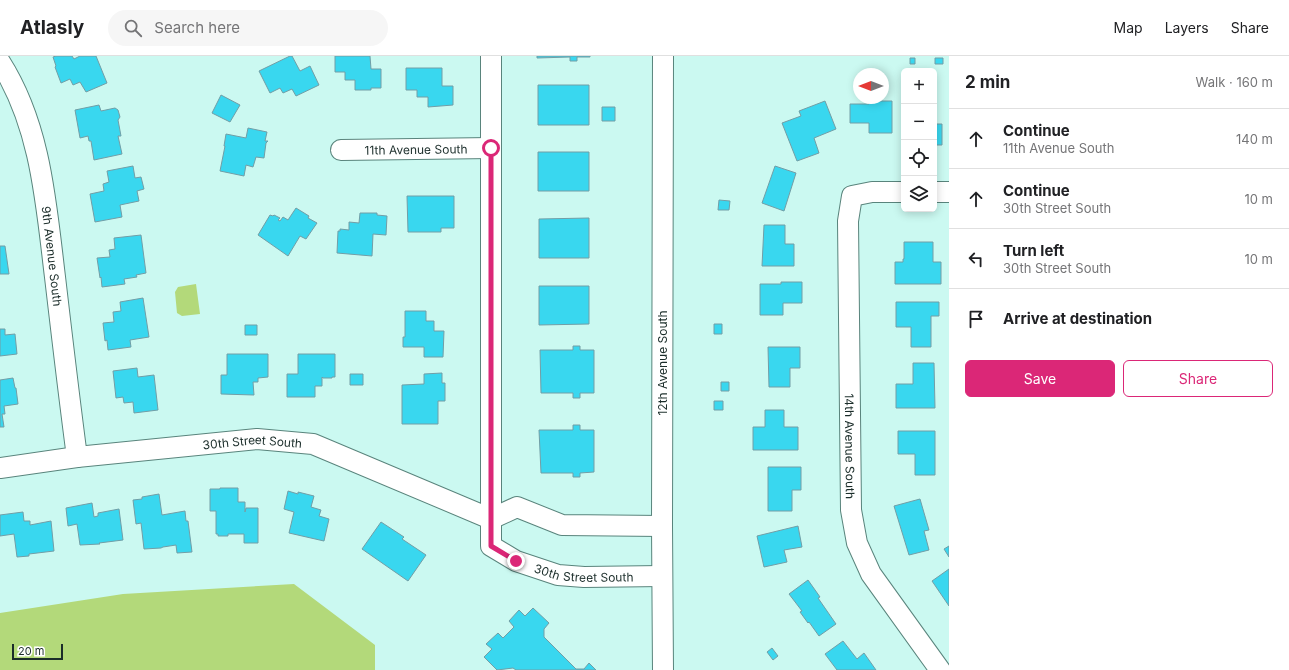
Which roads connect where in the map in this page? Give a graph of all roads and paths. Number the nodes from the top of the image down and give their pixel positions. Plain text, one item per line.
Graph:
1 (491, 56) edge
2 (663, 56) edge
3 (0, 62) edge
4 (491, 148) junction
5 (341, 150) dead end
6 (901, 192) edge
7 (937, 192) edge
8 (949, 192) edge
9 (77, 457) junction
10 (0, 468) edge
11 (491, 519) junction
12 (662, 526) junction
13 (662, 576) junction
14 (663, 670) edge
15 (940, 670) edge

1 - 4 street
2 - 12 street, 12th Avenue South
3 - 9 street, 9th Avenue South
4 - 5 street, 11th Avenue South
4 - 11 street
6 - 15 street, 14th Avenue South
7 - 8 street
9 - 10 street, 30th Street South
9 - 11 street, 30th Street South
11 - 12 street
11 - 13 street, 30th Street South
12 - 13 street, 12th Avenue South
13 - 14 street, 12th Avenue South

